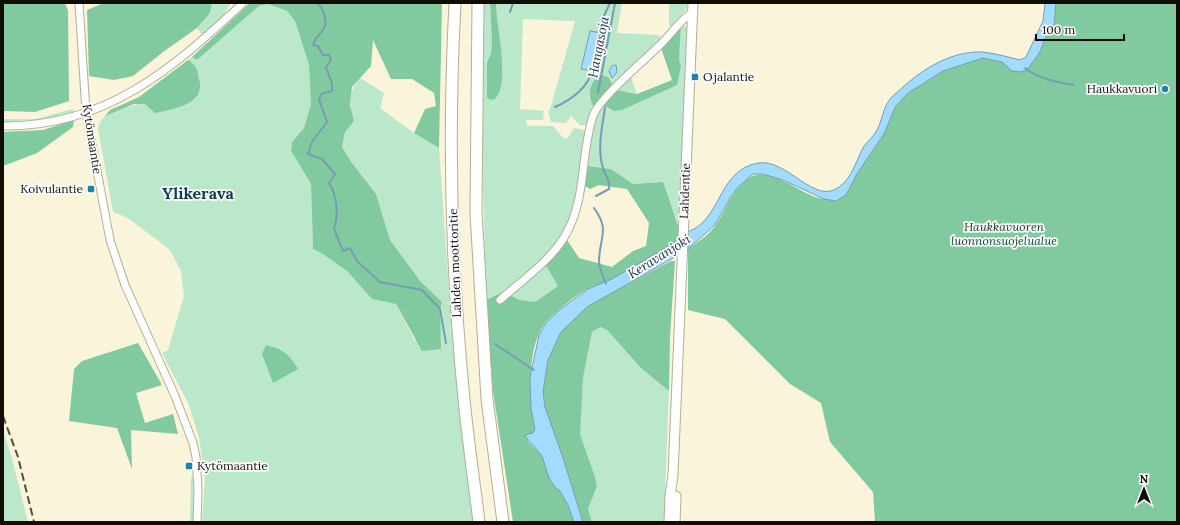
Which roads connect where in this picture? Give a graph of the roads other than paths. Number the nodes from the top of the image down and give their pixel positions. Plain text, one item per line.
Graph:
1 (79, 3) edge
2 (243, 3) edge
3 (455, 3) edge
4 (478, 3) edge
5 (693, 7) edge
6 (86, 112) junction
7 (3, 126) edge
8 (500, 300) dead end
9 (673, 475) junction
10 (196, 522) edge
11 (479, 522) edge
12 (503, 522) edge
13 (669, 522) edge
14 (675, 522) edge

1 - 6 street, Kytömaantie
2 - 6 street
3 - 11 highway, Lahden moottoritie
4 - 12 highway, Lahden moottoritie
5 - 8 street
5 - 9 main road, Lahdentie
6 - 7 street
6 - 10 street, Kytömaantie
9 - 13 main road, Lahdentie
9 - 14 main road, Lahdentie

